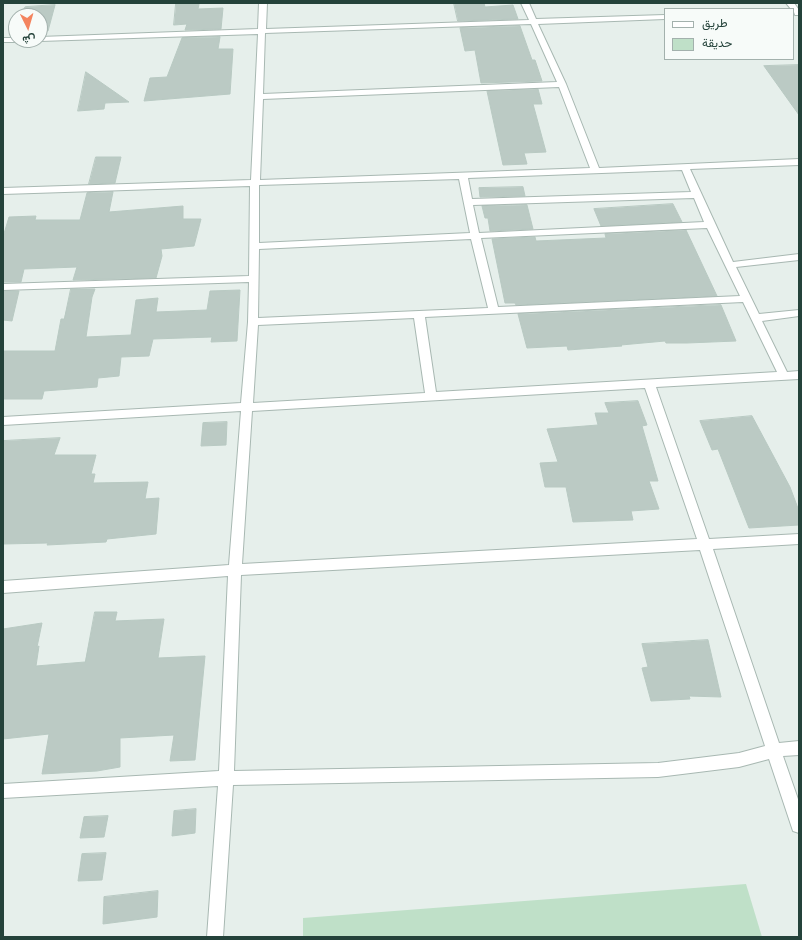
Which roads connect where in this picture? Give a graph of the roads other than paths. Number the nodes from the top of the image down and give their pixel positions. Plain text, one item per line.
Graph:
1 (262, 3) edge
2 (526, 3) edge
3 (664, 17) edge
4 (533, 22) junction
5 (261, 31) junction
6 (48, 39) edge
7 (562, 84) junction
8 (258, 97) junction
9 (799, 162) edge
10 (685, 167) junction
11 (596, 170) junction
12 (463, 176) junction
13 (255, 183) junction
14 (3, 191) edge
15 (698, 195) junction
16 (469, 202) junction
17 (710, 225) junction
18 (475, 235) junction
19 (254, 246) junction
20 (799, 257) edge
21 (730, 265) junction
22 (254, 279) junction
23 (3, 287) edge
24 (746, 299) junction
25 (494, 311) junction
26 (799, 313) edge
27 (419, 315) junction
28 (757, 318) junction
29 (253, 322) junction
30 (799, 375) edge
31 (784, 376) junction
32 (649, 384) junction
33 (431, 395) junction
34 (247, 407) junction
35 (3, 421) edge
36 (799, 539) edge
37 (705, 545) junction
38 (235, 570) junction
39 (3, 587) edge
40 (799, 748) edge
41 (774, 750) junction
42 (226, 778) junction
43 (3, 791) edge
44 (799, 825) edge
45 (215, 937) edge

1 - 5 street
2 - 4 street
3 - 4 street
4 - 5 street
4 - 7 street
5 - 6 street
5 - 8 street
7 - 8 street
7 - 11 street
8 - 13 street
9 - 10 street
10 - 11 street
10 - 15 street
11 - 12 street
12 - 13 street
12 - 16 street
13 - 14 street
13 - 19 street
15 - 16 street
15 - 17 street
16 - 18 street
17 - 18 street
17 - 21 street
18 - 19 street
18 - 25 street
19 - 22 street
20 - 21 street
21 - 24 street
22 - 23 street
22 - 29 street
24 - 25 street
24 - 28 street
25 - 27 street
26 - 28 street
27 - 29 street
27 - 33 street
28 - 31 street
29 - 34 street
30 - 31 street
31 - 32 street
32 - 33 street
32 - 37 street
33 - 34 street
34 - 35 street
34 - 38 street
36 - 37 street
37 - 38 street
37 - 41 street
38 - 39 street
38 - 42 street
40 - 41 street
41 - 42 street
41 - 44 street
42 - 43 street
42 - 45 street

